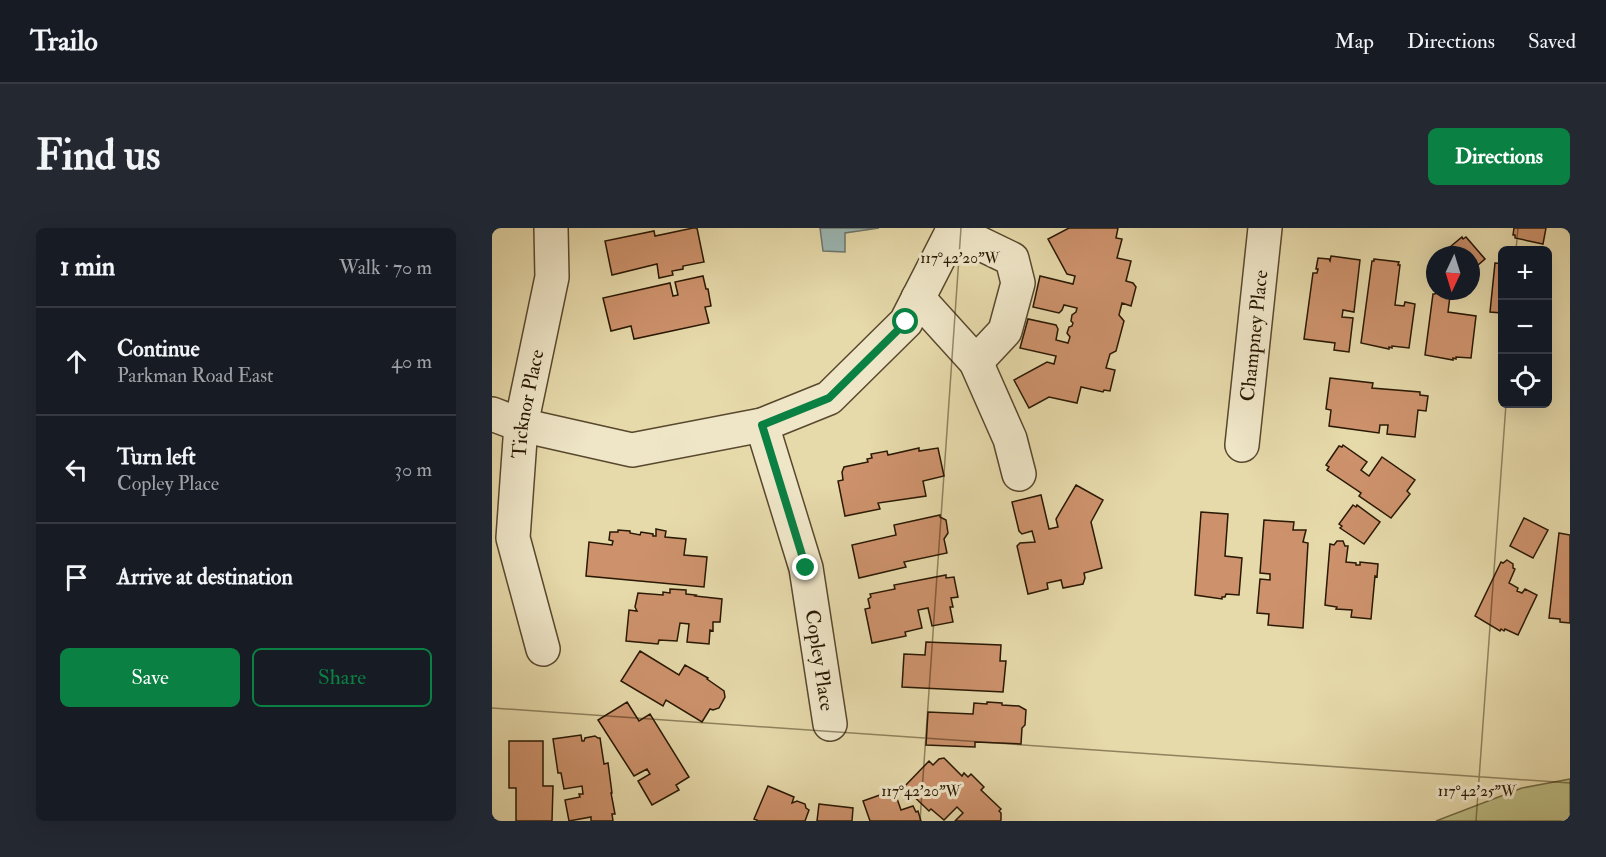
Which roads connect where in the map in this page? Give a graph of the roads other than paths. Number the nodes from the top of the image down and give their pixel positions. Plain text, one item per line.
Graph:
1 (551, 228) edge
2 (1265, 228) edge
3 (953, 229) edge
4 (918, 298) junction
5 (976, 362) junction
6 (506, 420) edge
7 (762, 425) junction
8 (1242, 445) dead end
9 (1019, 474) dead end
10 (543, 649) dead end
11 (830, 724) dead end

1 - 6 street, Ticknor Place
2 - 8 street, Champney Place
3 - 4 street
3 - 5 street
4 - 5 street
4 - 7 street
5 - 9 street
6 - 7 street
6 - 10 street, Ticknor Place
7 - 11 street, Copley Place

